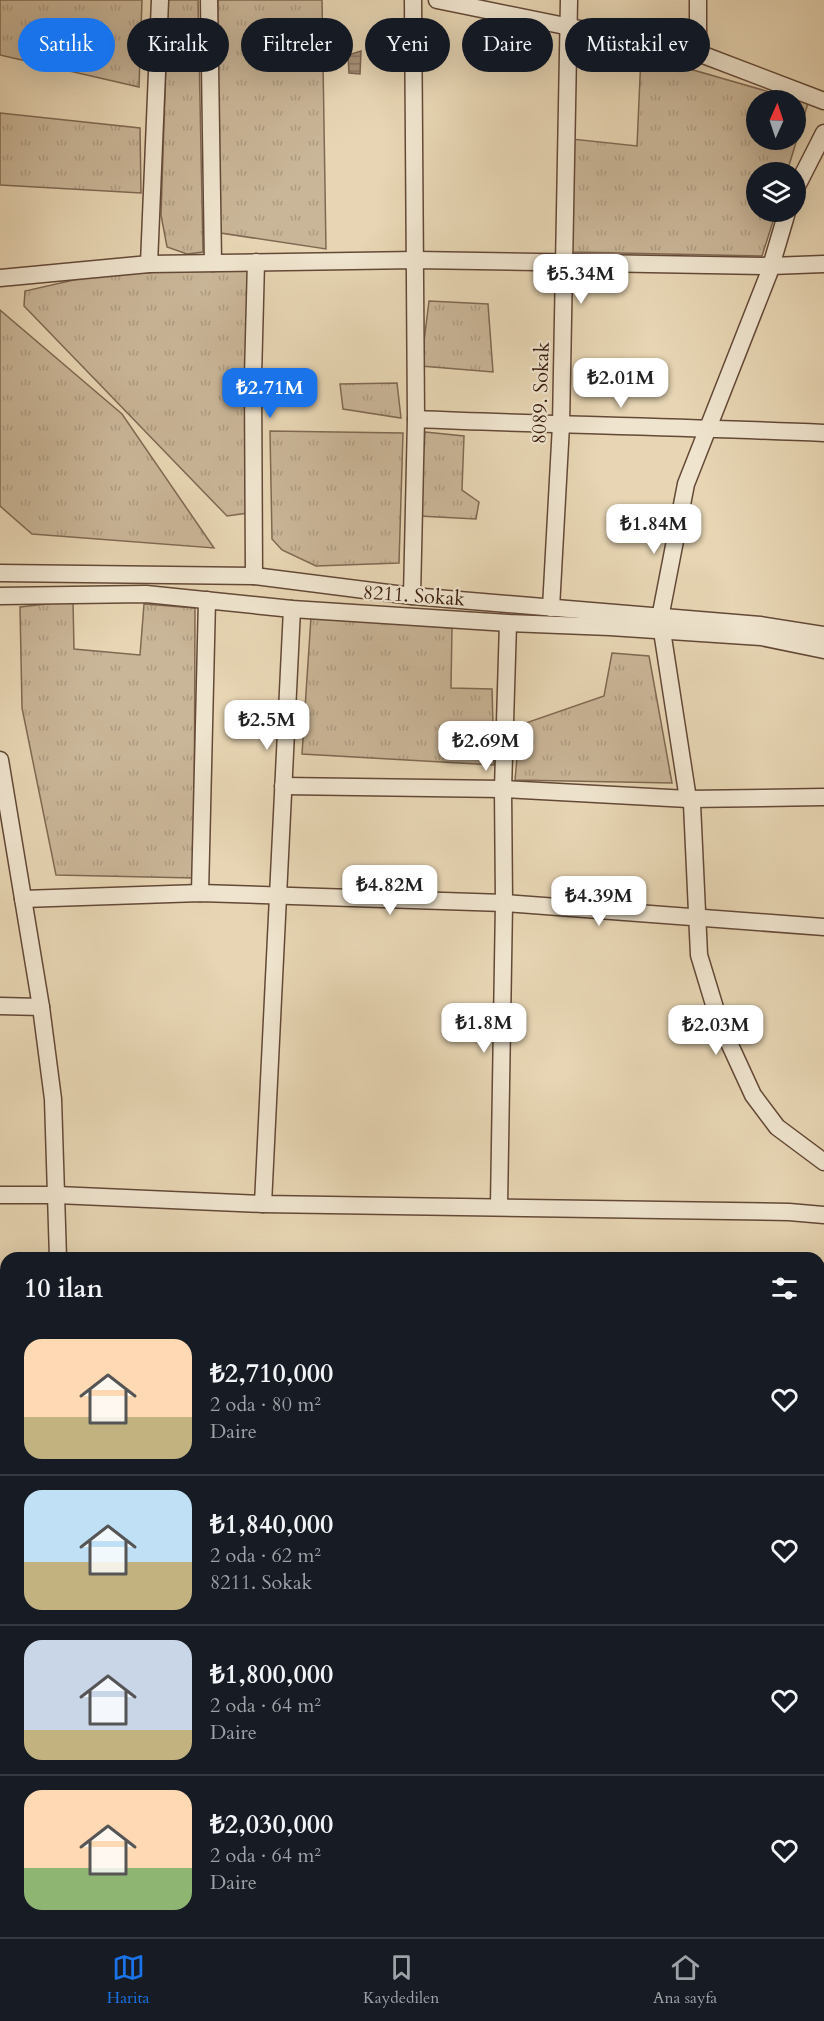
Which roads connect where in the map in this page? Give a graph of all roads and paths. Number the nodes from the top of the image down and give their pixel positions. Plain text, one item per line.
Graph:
1 (160, 0) edge
2 (209, 0) edge
3 (413, 0) edge
4 (437, 0) edge
5 (569, 0) edge
6 (698, 0) edge
7 (569, 18) edge
8 (698, 18) edge
9 (565, 26) edge
10 (710, 58) edge
11 (568, 72) edge
12 (824, 101) edge
13 (824, 132) edge
14 (806, 168) edge
15 (784, 222) edge
16 (417, 260) junction
17 (256, 262) junction
18 (564, 262) junction
19 (213, 263) junction
20 (149, 264) junction
21 (824, 264) edge
22 (771, 267) junction
23 (0, 278) edge
24 (417, 419) junction
25 (561, 425) junction
26 (706, 428) junction
27 (824, 433) edge
28 (0, 573) edge
29 (254, 576) junction
30 (0, 596) edge
31 (412, 596) junction
32 (207, 600) junction
33 (551, 608) junction
34 (292, 609) junction
35 (508, 623) junction
36 (660, 625) junction
37 (824, 635) edge
38 (824, 650) edge
39 (0, 760) edge
40 (283, 786) junction
41 (503, 789) junction
42 (824, 797) edge
43 (688, 799) junction
44 (200, 893) junction
45 (277, 896) junction
46 (23, 899) junction
47 (504, 903) junction
48 (696, 918) junction
49 (824, 927) edge
50 (0, 1005) edge
51 (40, 1007) junction
52 (824, 1162) edge
53 (0, 1195) edge
54 (57, 1195) junction
55 (262, 1204) junction
56 (499, 1206) junction
57 (824, 1215) edge
58 (58, 1252) edge

1 - 20 street
2 - 19 street
3 - 16 street
4 - 9 street
5 - 7 street, 8089. Sokak
6 - 8 street
10 - 12 street
11 - 18 street, 8089. Sokak
13 - 14 street
15 - 22 street
16 - 17 street
16 - 18 street
16 - 24 street
17 - 19 street
17 - 29 street
18 - 22 street
18 - 25 street, 8089. Sokak
19 - 20 street
20 - 23 street
21 - 22 street
22 - 26 street
24 - 25 street
24 - 31 street
25 - 26 street
25 - 33 street, 8089. Sokak
26 - 27 street
26 - 36 street
28 - 29 street
29 - 31 street
30 - 32 street, 8211. Sokak
31 - 33 street
32 - 34 street, 8211. Sokak
32 - 44 street
33 - 36 street
34 - 35 street, 8211. Sokak
34 - 40 street
35 - 36 street, 8211. Sokak
35 - 41 street
36 - 37 street
36 - 38 street, 8211. Sokak
36 - 43 street
39 - 46 street
40 - 41 street
40 - 45 street
41 - 43 street
41 - 47 street
42 - 43 street
43 - 48 street
44 - 45 street
44 - 46 street
45 - 47 street
45 - 55 street
46 - 51 street
47 - 48 street
47 - 56 street
48 - 49 street
48 - 52 street
50 - 51 street
51 - 54 street
53 - 54 street
54 - 55 street
54 - 58 street
55 - 56 street
56 - 57 street

